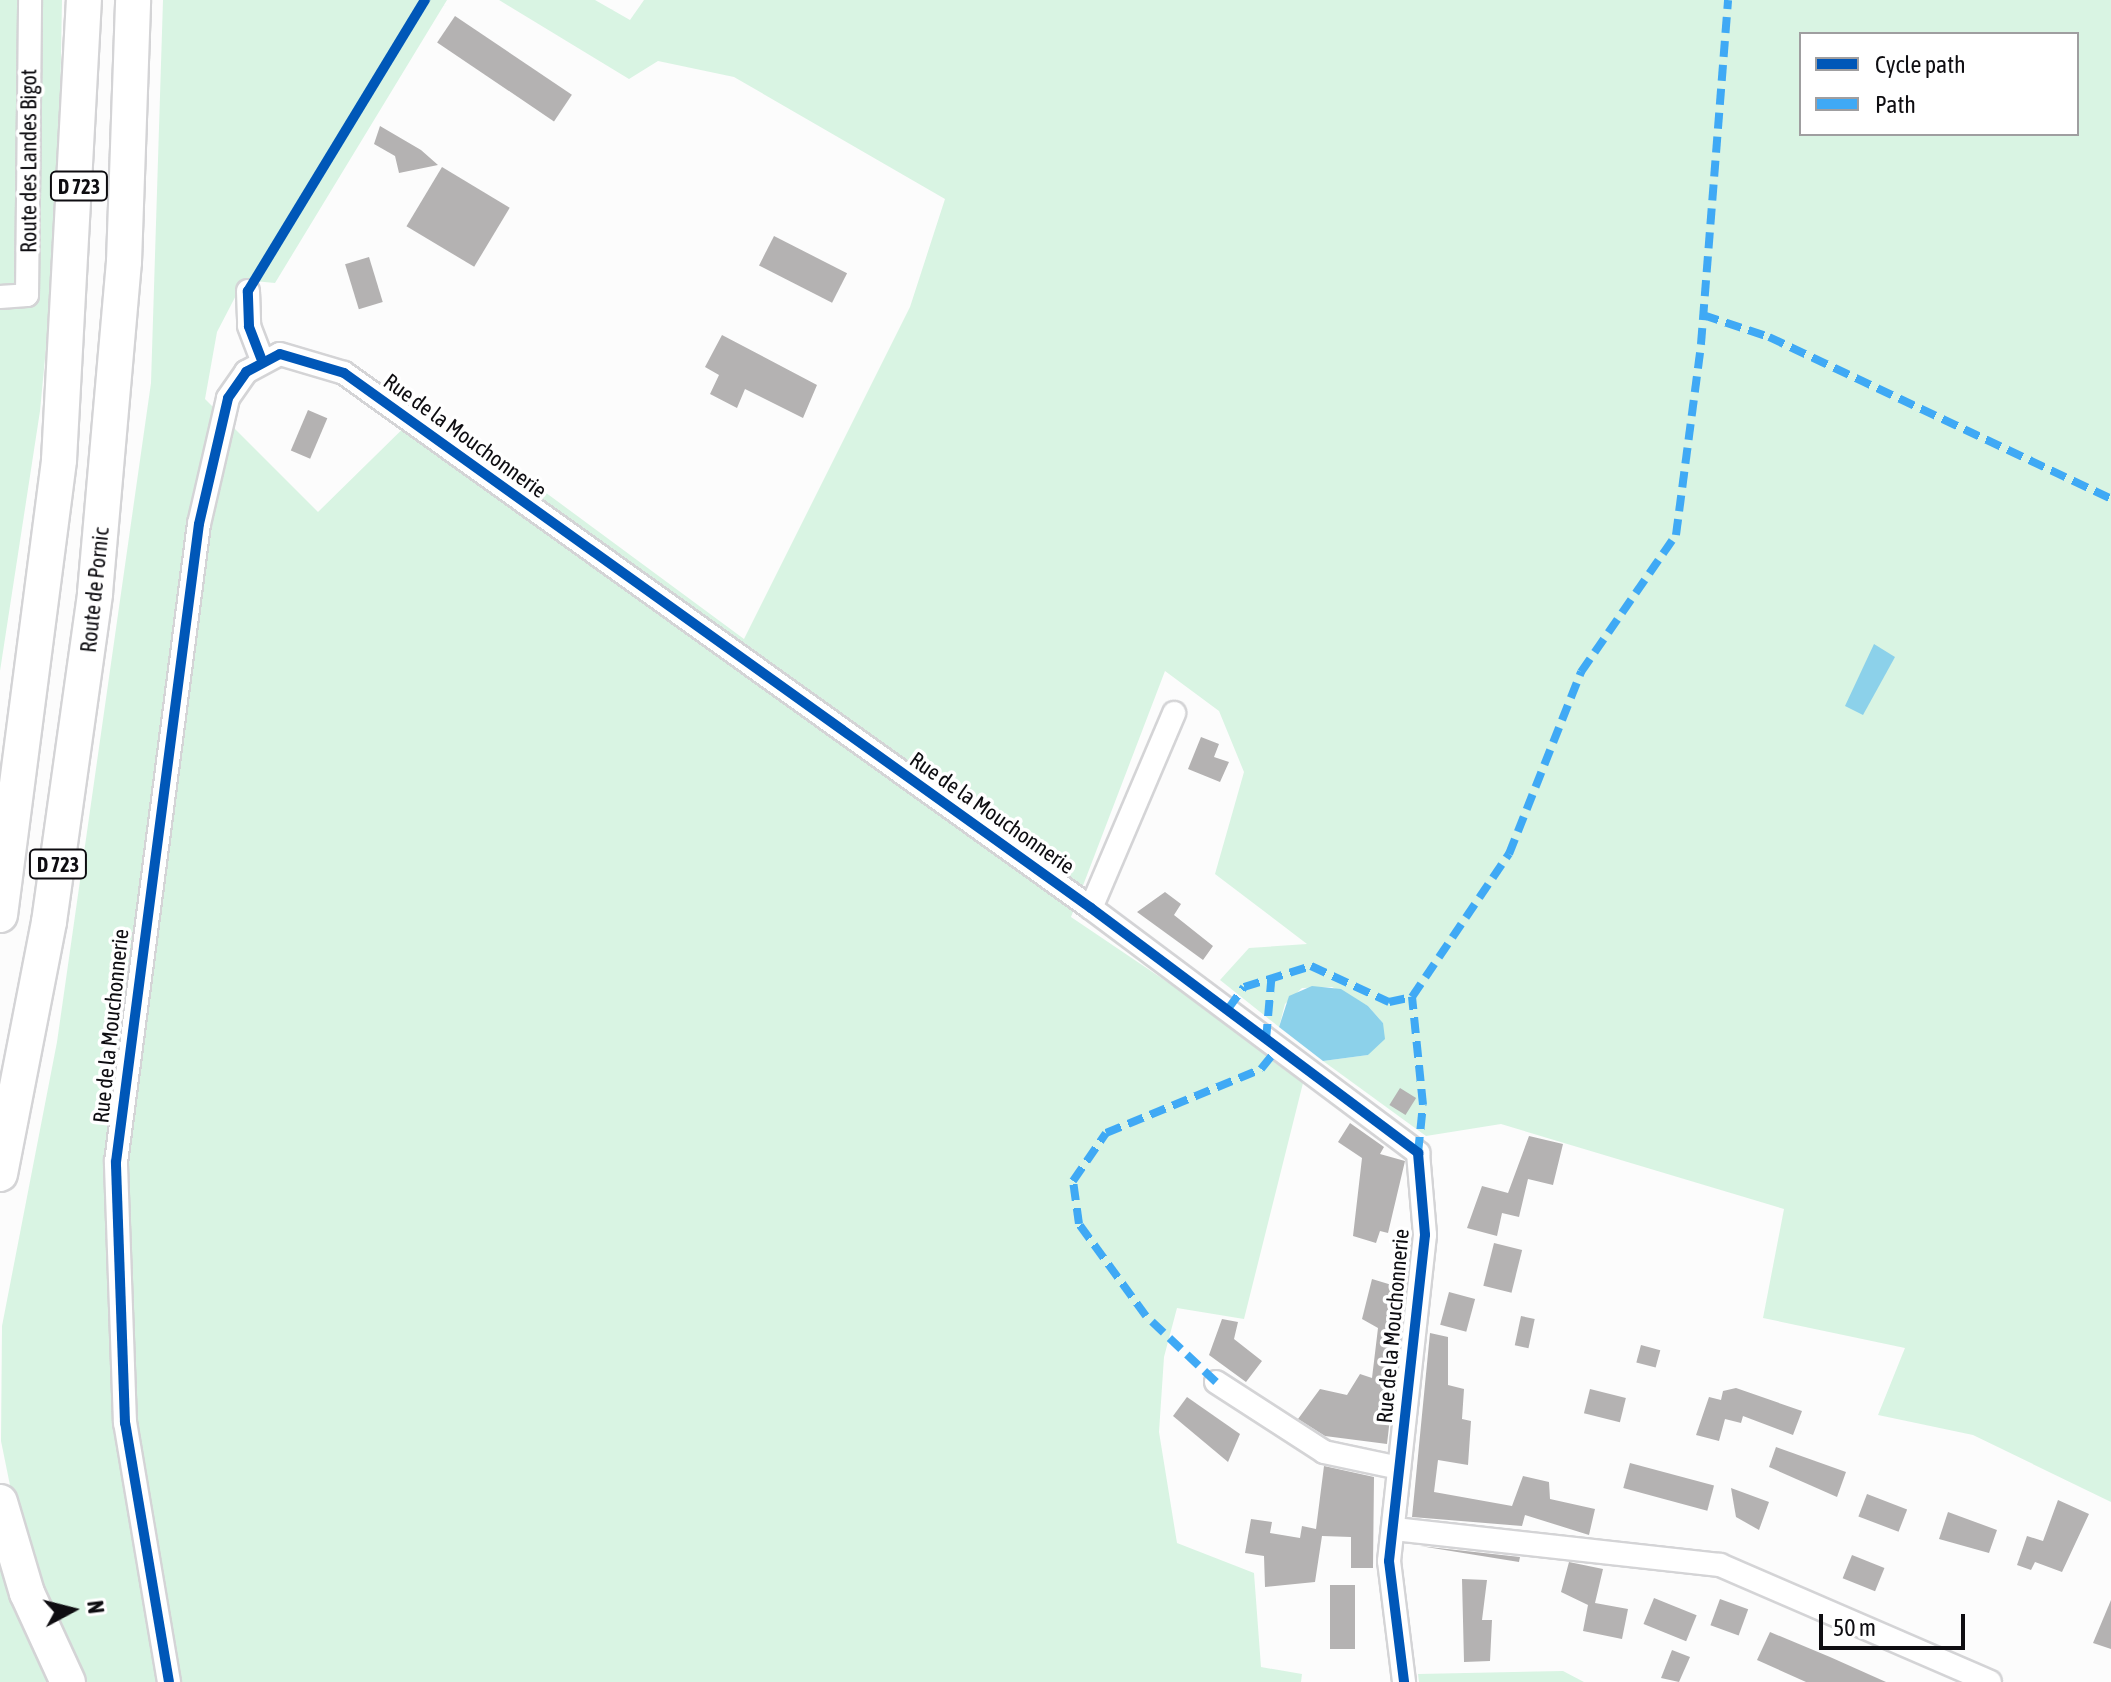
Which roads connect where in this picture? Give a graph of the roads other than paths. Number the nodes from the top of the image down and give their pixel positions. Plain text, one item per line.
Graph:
1 (30, 0) edge
2 (84, 0) edge
3 (133, 0) edge
4 (248, 291) dead end
5 (0, 297) edge
6 (261, 358) junction
7 (1174, 713) dead end
8 (26, 741) junction
9 (0, 793) edge
10 (1091, 908) junction
11 (0, 915) edge
12 (0, 1174) edge
13 (1216, 1382) dead end
14 (1399, 1468) junction
15 (0, 1502) edge
16 (1394, 1529) junction
17 (68, 1682) edge
18 (169, 1682) edge
19 (1404, 1682) edge
20 (1990, 1682) edge

1 - 5 street, Route des Landes Bigot
2 - 8 highway, D 723
3 - 12 highway, Route de Pornic / D 723
4 - 6 street
6 - 10 street, Rue de la Mouchonnerie
6 - 18 street, Rue de la Mouchonnerie
7 - 10 street
8 - 9 highway
8 - 11 highway, D 723
10 - 14 street, Rue de la Mouchonnerie
13 - 14 street
14 - 16 street, Rue de la Mouchonnerie
15 - 17 highway
16 - 19 street, Rue de la Mouchonnerie
16 - 20 street

